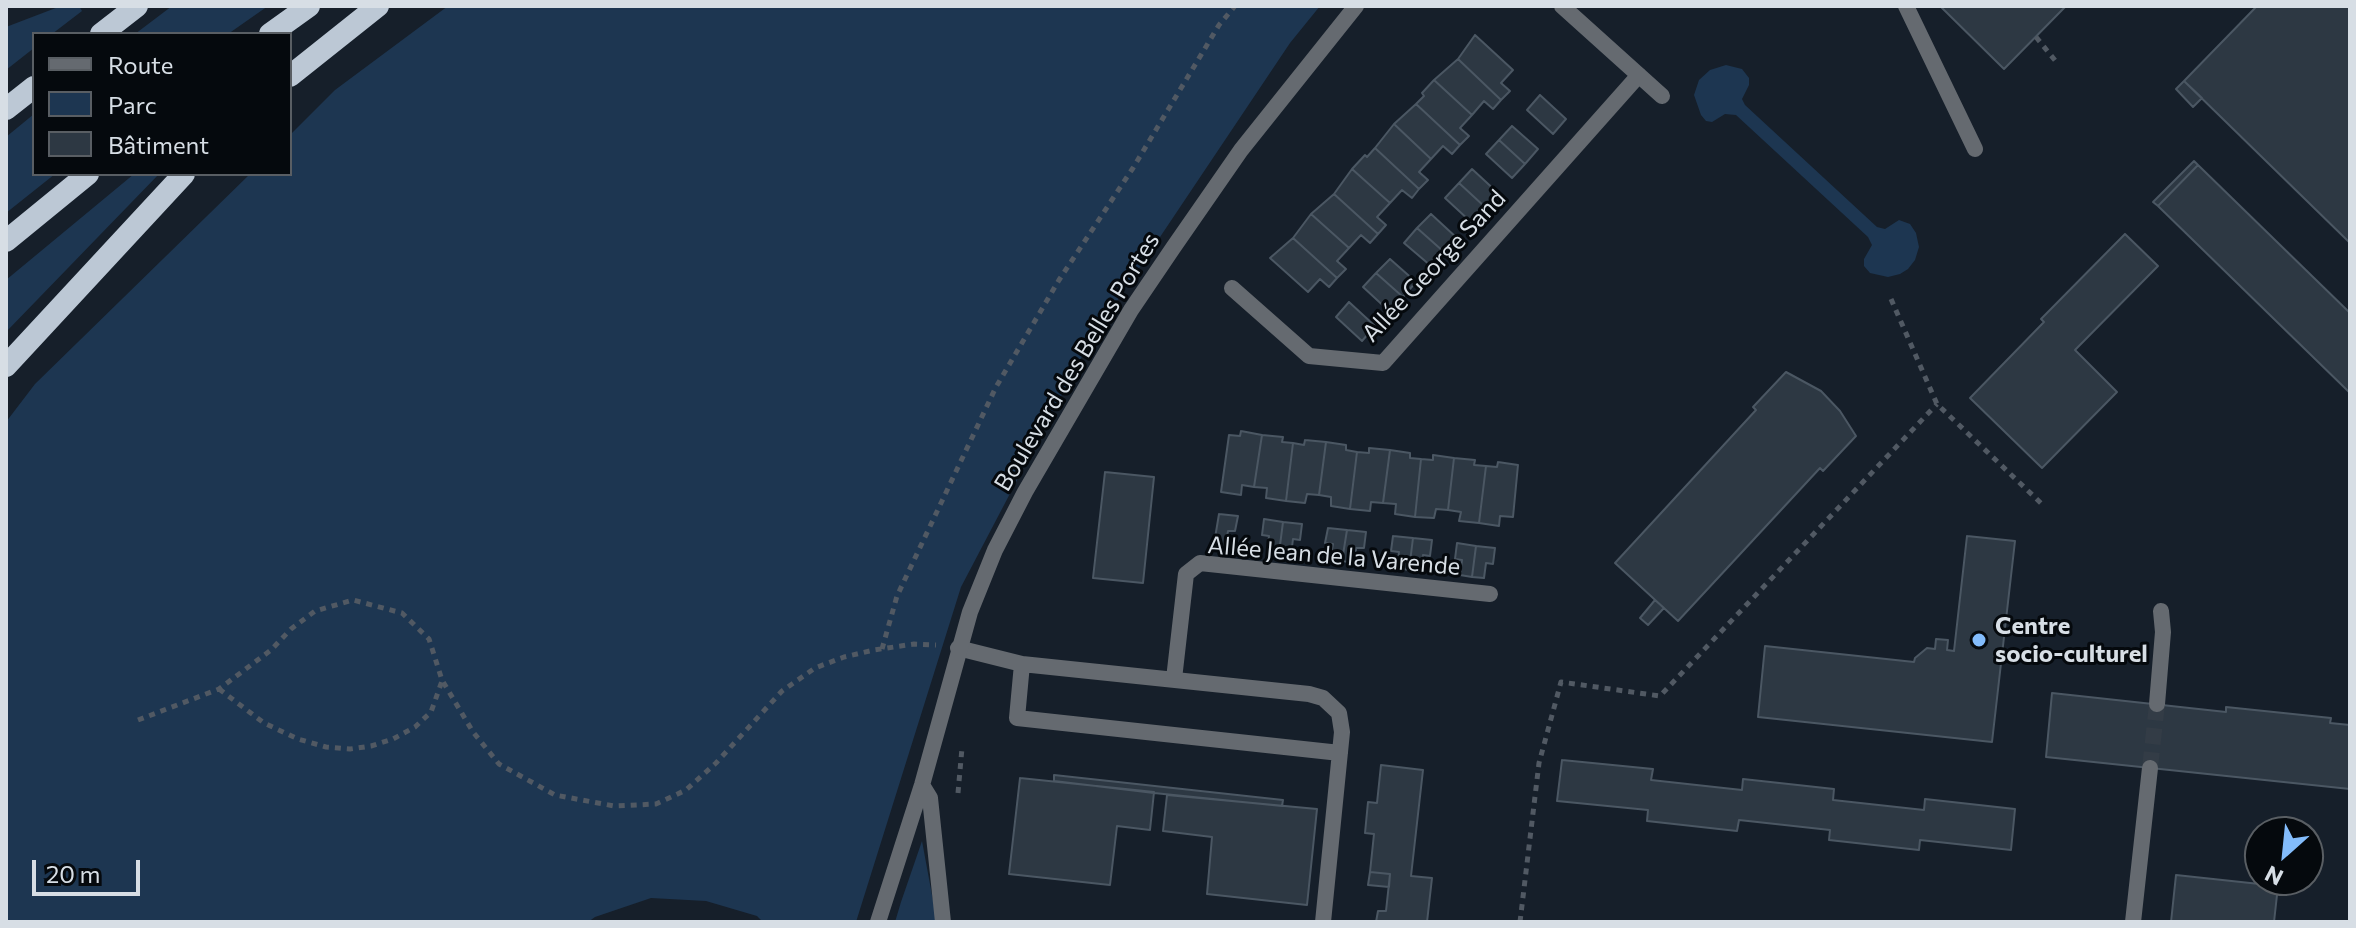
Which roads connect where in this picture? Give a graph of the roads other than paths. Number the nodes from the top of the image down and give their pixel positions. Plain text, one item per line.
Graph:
1 (137, 6) edge
2 (309, 6) edge
3 (378, 6) edge
4 (1356, 6) edge
5 (1562, 6) edge
6 (1906, 6) edge
7 (104, 32) edge
8 (273, 32) edge
9 (292, 74) edge
10 (1639, 75) junction
11 (32, 89) edge
12 (1662, 96) dead end
13 (6, 109) edge
14 (1975, 149) dead end
15 (86, 176) edge
16 (182, 176) edge
17 (6, 241) edge
18 (1232, 288) dead end
19 (6, 366) edge
20 (1490, 594) dead end
21 (2161, 611) dead end
22 (951, 647) junction
23 (1022, 664) junction
24 (1174, 679) junction
25 (2157, 704) tunnel mouth
26 (1340, 753) junction
27 (2150, 768) tunnel mouth
28 (922, 785) junction
29 (878, 922) edge
30 (943, 922) edge
31 (1323, 922) edge
32 (2133, 922) edge

1 - 7 highway
2 - 8 highway
3 - 9 highway
4 - 22 street, Boulevard des Belles Portes
5 - 10 street
6 - 14 street
10 - 12 street
10 - 18 street, Allée George Sand
11 - 13 highway
15 - 17 highway
16 - 19 highway
20 - 24 street, Allée Jean de la Varende
21 - 25 street
22 - 23 street
22 - 28 street, Boulevard des Belles Portes
23 - 24 street
23 - 26 street
24 - 26 street
26 - 31 street
27 - 32 street
28 - 29 street, Boulevard des Belles Portes
28 - 30 street

